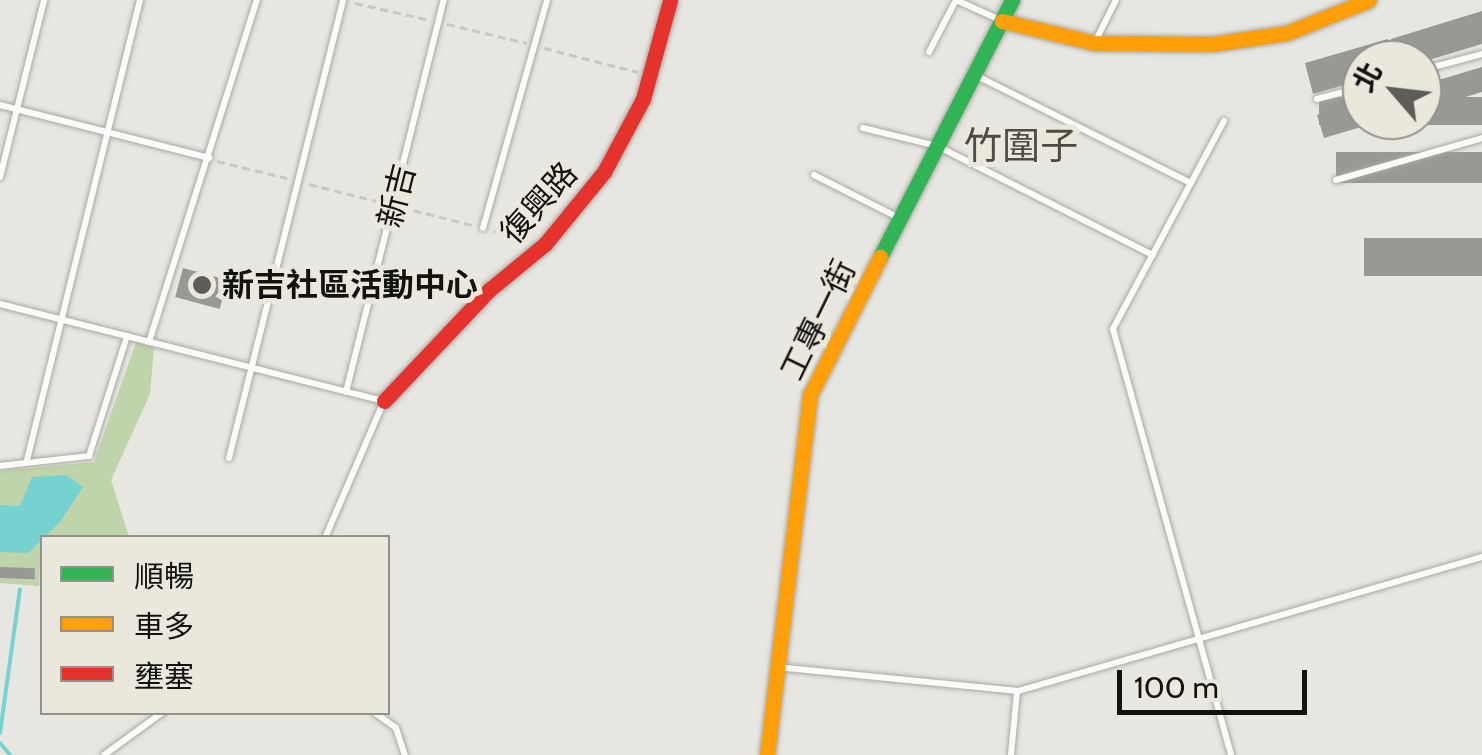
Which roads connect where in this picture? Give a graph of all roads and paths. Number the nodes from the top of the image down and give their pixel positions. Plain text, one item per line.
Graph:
1 (44, 0) edge
2 (140, 0) edge
3 (257, 0) edge
4 (343, 0) edge
5 (444, 0) edge
6 (547, 0) edge
7 (670, 0) edge
8 (956, 0) edge
9 (1012, 0) edge
10 (1116, 0) edge
11 (1370, 0) edge
12 (1002, 21) junction
13 (438, 22) junction
14 (1095, 43) junction
15 (536, 46) junction
16 (929, 52) dead end
17 (1482, 54) edge
18 (1442, 65) edge
19 (974, 74) junction
20 (651, 75) junction
21 (1342, 92) edge
22 (1317, 99) dead end
23 (0, 105) edge
24 (16, 109) junction
25 (1224, 121) dead end
26 (863, 128) dead end
27 (109, 129) junction
28 (1482, 138) edge
29 (937, 146) junction
30 (209, 158) junction
31 (814, 175) dead end
32 (0, 177) edge
33 (1336, 180) dead end
34 (298, 181) junction
35 (1191, 184) junction
36 (395, 206) junction
37 (900, 219) junction
38 (483, 228) junction
39 (545, 244) junction
40 (1153, 255) junction
41 (0, 304) edge
42 (62, 320) junction
43 (127, 336) junction
44 (149, 342) junction
45 (252, 368) junction
46 (346, 392) junction
47 (384, 401) junction
48 (229, 458) dead end
49 (27, 460) junction
50 (0, 466) edge
51 (326, 535) edge
52 (1482, 557) edge
53 (1201, 637) junction
54 (776, 667) junction
55 (1018, 691) junction
56 (159, 715) edge
57 (378, 715) edge
58 (104, 755) edge
59 (406, 755) edge
60 (768, 755) edge
61 (1012, 755) edge
62 (1231, 755) edge

1 - 24 lane
2 - 27 lane
3 - 30 lane
4 - 13 path
4 - 34 lane
5 - 13 lane, 新吉
6 - 15 lane
7 - 20 street, 復興路
8 - 12 lane
8 - 16 lane
9 - 12 street, 工專一街
10 - 14 lane
11 - 14 street
12 - 14 street
12 - 19 street, 工專一街
13 - 15 path
13 - 36 lane, 新吉
15 - 20 path
15 - 38 lane
17 - 18 lane
19 - 29 street, 工專一街
19 - 35 lane
20 - 39 street, 復興路
21 - 22 lane
23 - 24 lane
24 - 27 lane
24 - 32 lane
25 - 35 lane
26 - 29 lane
27 - 30 lane
27 - 42 lane
28 - 33 lane
29 - 37 street, 工專一街
29 - 40 lane
30 - 34 path
30 - 44 lane
31 - 37 lane
34 - 36 path
34 - 45 lane
35 - 40 lane
36 - 38 path
36 - 46 lane, 新吉
37 - 54 street, 工專一街
38 - 39 path
39 - 47 street, 復興路
40 - 53 lane
41 - 42 lane
42 - 43 lane
42 - 49 lane
43 - 44 lane
43 - 49 lane
44 - 45 lane
45 - 46 lane
45 - 48 lane
46 - 47 lane
47 - 51 lane
49 - 50 lane
52 - 53 lane
53 - 55 lane
53 - 62 lane
54 - 55 lane
54 - 60 street, 工專一街
55 - 61 lane
56 - 58 lane
57 - 59 lane

